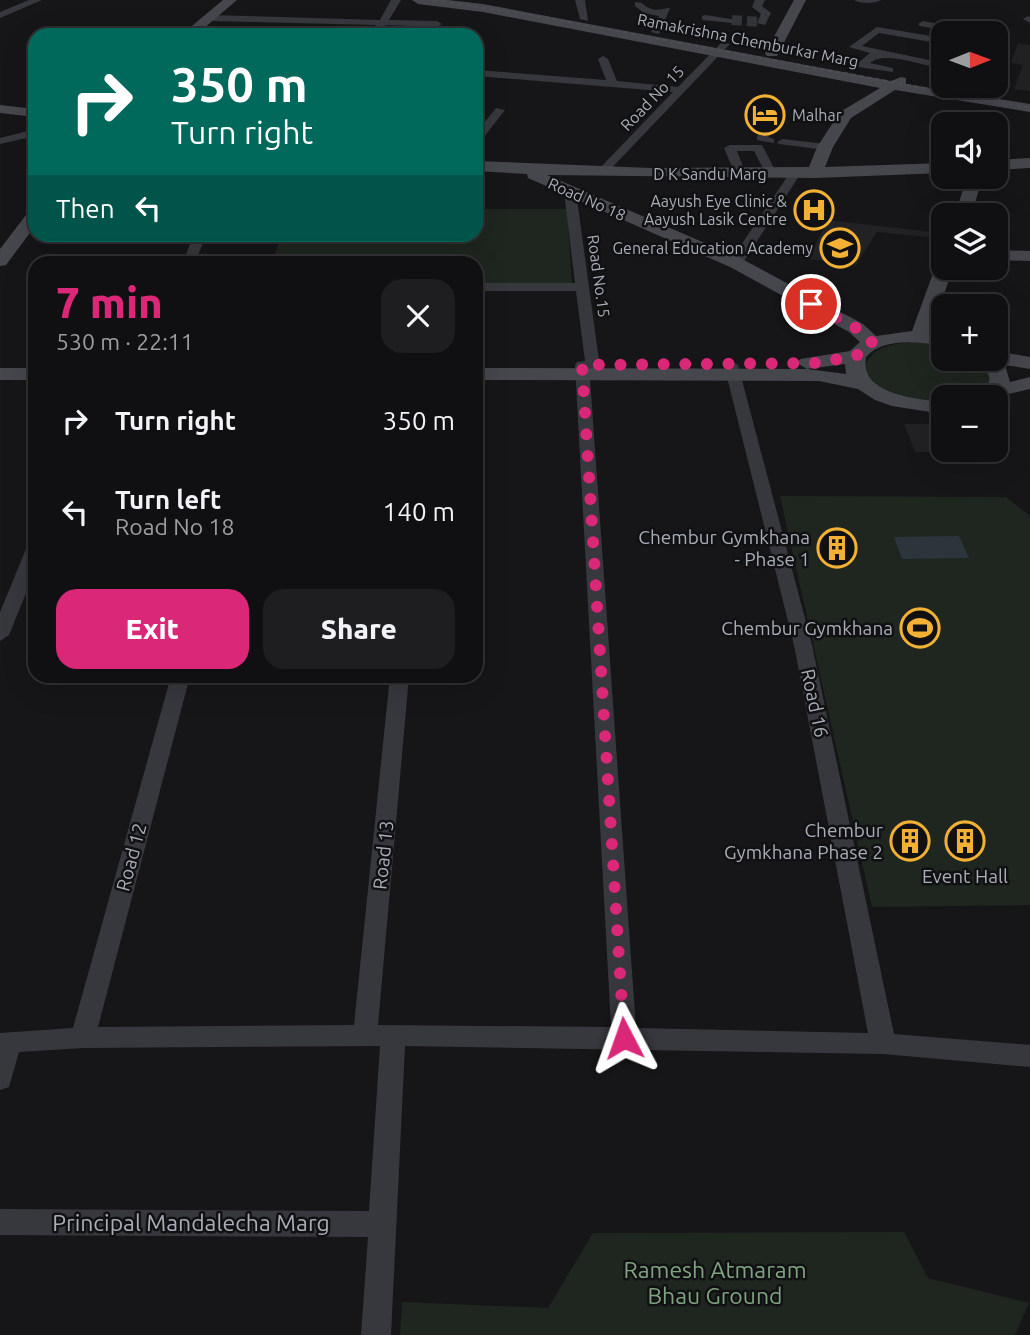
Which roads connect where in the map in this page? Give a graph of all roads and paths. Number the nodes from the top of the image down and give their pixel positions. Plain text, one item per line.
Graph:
1 (37, 0) edge
2 (231, 0) edge
3 (396, 0) edge
4 (418, 0) edge
5 (467, 0) edge
6 (580, 0) edge
7 (761, 0) edge
8 (800, 0) edge
9 (859, 0) edge
10 (876, 0) edge
11 (449, 2) edge
12 (638, 4) dead end
13 (0, 15) edge
14 (209, 18) junction
15 (705, 18) dead end
16 (585, 19) junction
17 (732, 20) tunnel mouth
18 (383, 23) junction
19 (787, 24) junction
20 (922, 24) dead end
21 (197, 28) edge
22 (380, 28) edge
23 (420, 28) edge
24 (436, 28) edge
25 (931, 30) edge
26 (656, 32) junction
27 (892, 34) dead end
28 (868, 36) junction
29 (931, 36) edge
30 (931, 43) edge
31 (722, 48) junction
32 (772, 53) junction
33 (603, 59) dead end
34 (903, 60) junction
35 (931, 64) edge
36 (483, 74) edge
37 (931, 76) edge
38 (894, 77) junction
39 (925, 81) junction
40 (931, 82) edge
41 (613, 84) junction
42 (681, 90) junction
43 (1008, 94) edge
44 (1030, 98) edge
45 (1030, 108) edge
46 (0, 109) edge
47 (500, 110) dead end
48 (28, 112) edge
49 (773, 122) dead end
50 (483, 132) edge
51 (28, 133) edge
52 (823, 140) junction
53 (0, 141) edge
54 (770, 141) dead end
55 (783, 142) dead end
56 (1030, 163) edge
57 (1008, 164) edge
58 (483, 166) edge
59 (931, 168) edge
60 (523, 169) junction
61 (601, 173) junction
62 (795, 173) junction
63 (815, 173) junction
64 (740, 174) junction
65 (771, 174) junction
66 (570, 192) junction
67 (28, 224) edge
68 (1008, 255) edge
69 (1030, 256) edge
70 (0, 261) edge
71 (736, 263) junction
72 (940, 280) edge
73 (483, 287) edge
74 (583, 287) junction
75 (920, 336) junction
76 (931, 338) edge
77 (873, 343) junction
78 (856, 356) junction
79 (1008, 360) edge
80 (1030, 363) edge
81 (0, 365) edge
82 (28, 365) edge
83 (483, 365) edge
84 (588, 370) junction
85 (732, 370) junction
86 (0, 373) edge
87 (28, 374) edge
88 (483, 374) edge
89 (1030, 383) edge
90 (864, 384) junction
91 (1008, 390) edge
92 (931, 407) edge
93 (28, 567) edge
94 (0, 635) edge
95 (178, 683) edge
96 (399, 683) edge
97 (365, 1035) junction
98 (393, 1035) junction
99 (83, 1038) junction
100 (624, 1038) junction
101 (5, 1043) edge
102 (883, 1044) junction
103 (1030, 1056) edge
104 (0, 1079) edge
105 (0, 1222) edge
106 (382, 1224) junction
107 (376, 1335) edge

1 - 13 street
2 - 14 main road
3 - 18 street
4 - 11 main road, Ramakrishna Chemburkar Marg
5 - 16 main road, Ramakrishna Chemburkar Marg
6 - 16 street
7 - 19 street
8 - 19 main road
9 - 10 street
11 - 24 street
11 - 31 main road, Ramakrishna Chemburkar Marg
12 - 26 street
14 - 18 street
14 - 21 main road
15 - 17 street
16 - 26 main road, Ramakrishna Chemburkar Marg
18 - 22 street
18 - 23 street
19 - 32 main road
20 - 25 street
26 - 31 main road, Ramakrishna Chemburkar Marg
27 - 28 street
28 - 29 street
28 - 34 street
30 - 34 street
31 - 32 main road, Ramakrishna Chemburkar Marg
31 - 38 main road, Ramakrishna Chemburkar Marg
31 - 42 street, Road No 15
32 - 38 main road, Ramakrishna Chemburkar Marg
33 - 41 street
34 - 35 street
34 - 38 street
34 - 38 street
36 - 41 street
37 - 39 street
38 - 39 main road, Ramakrishna Chemburkar Marg
38 - 45 main road, Ramakrishna Chemburkar Marg
38 - 52 main road
39 - 40 main road, Ramakrishna Chemburkar Marg
41 - 42 street
42 - 61 street, Road No 15
43 - 44 main road
46 - 48 street
47 - 50 street
49 - 54 street
51 - 53 street
52 - 55 street
52 - 63 main road
56 - 57 main road
58 - 60 main road, D K Sandu Marg
59 - 63 street, D K Sandu Marg
60 - 61 main road, D K Sandu Marg
60 - 66 main road, Road No 18
61 - 64 main road, D K Sandu Marg
62 - 63 main road, D K Sandu Marg
62 - 65 main road, D K Sandu Marg
62 - 71 street
64 - 65 main road, D K Sandu Marg
64 - 65 street
66 - 71 main road, Road No 18
66 - 74 street, Road No.15
67 - 70 street
68 - 69 main road
71 - 77 main road, Road No 18
72 - 75 main road
73 - 74 street
74 - 84 street, Road No.15
75 - 76 main road
75 - 77 main road
77 - 78 main road
78 - 85 main road
78 - 90 main road
79 - 80 main road
81 - 82 main road
83 - 84 main road
84 - 85 main road
84 - 88 main road
84 - 100 street, Road No.15
85 - 90 main road
85 - 102 street, Road 16
86 - 87 main road
89 - 91 main road
90 - 92 main road
93 - 94 street
95 - 99 street, Road 12
96 - 97 street, Road 13
97 - 98 street
97 - 99 street
98 - 100 street
98 - 106 street
99 - 101 street
100 - 102 street
101 - 104 street
102 - 103 street
105 - 106 street, Principal Mandalecha Marg
106 - 107 street

